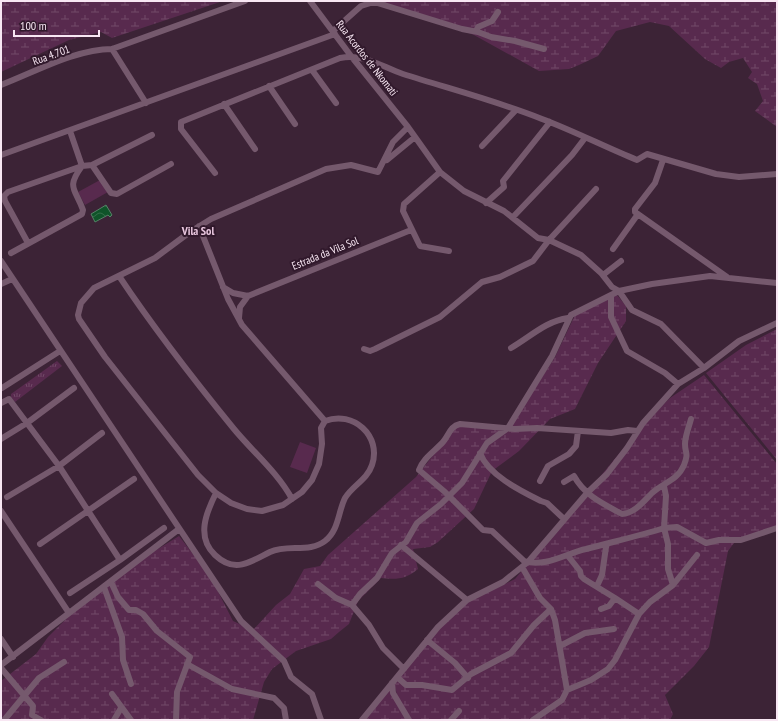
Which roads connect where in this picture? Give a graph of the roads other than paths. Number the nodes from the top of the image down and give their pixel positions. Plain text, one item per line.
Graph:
1 (245, 1) edge
2 (310, 1) edge
3 (498, 12) dead end
4 (476, 31) junction
5 (334, 32) junction
6 (112, 49) junction
7 (544, 49) dead end
8 (350, 56) junction
9 (312, 70) junction
10 (1, 85) edge
11 (270, 86) junction
12 (146, 103) junction
13 (336, 103) dead end
14 (224, 104) junction
15 (516, 110) junction
16 (550, 122) junction
17 (295, 124) dead end
18 (408, 127) junction
19 (70, 131) junction
20 (152, 135) dead end
21 (415, 137) junction
22 (586, 138) junction
23 (482, 146) dead end
24 (255, 149) dead end
25 (1, 155) edge
26 (663, 160) junction
27 (385, 162) junction
28 (171, 164) dead end
29 (92, 165) junction
30 (82, 166) junction
31 (440, 172) junction
32 (215, 173) dead end
33 (777, 174) edge
34 (596, 189) dead end
35 (486, 203) junction
36 (638, 214) junction
37 (513, 217) junction
38 (199, 226) junction
39 (411, 230) junction
40 (549, 240) junction
41 (28, 244) junction
42 (613, 249) dead end
43 (449, 251) dead end
44 (11, 253) dead end
45 (1, 261) edge
46 (621, 261) dead end
47 (603, 275) junction
48 (119, 276) junction
49 (728, 278) junction
50 (12, 279) junction
51 (777, 283) edge
52 (1, 284) edge
53 (223, 287) junction
54 (619, 291) junction
55 (248, 296) junction
56 (611, 296) junction
57 (568, 318) junction
58 (239, 320) junction
59 (777, 323) edge
60 (511, 348) dead end
61 (364, 349) dead end
62 (60, 352) junction
63 (704, 368) junction
64 (678, 384) junction
65 (2, 387) edge
66 (74, 388) dead end
67 (9, 399) junction
68 (1, 403) edge
69 (691, 420) dead end
70 (325, 421) junction
71 (27, 424) junction
72 (508, 428) junction
73 (578, 431) junction
74 (637, 431) junction
75 (102, 432) dead end
76 (1, 440) edge
77 (480, 453) junction
78 (59, 466) junction
79 (134, 479) dead end
80 (540, 481) dead end
81 (564, 482) dead end
82 (664, 486) junction
83 (216, 493) junction
84 (587, 493) junction
85 (449, 496) junction
86 (7, 497) dead end
87 (292, 499) junction
88 (1, 510) edge
89 (89, 512) junction
90 (564, 519) junction
91 (164, 528) dead end
92 (664, 528) junction
93 (777, 528) edge
94 (179, 529) junction
95 (40, 544) dead end
96 (607, 544) junction
97 (401, 545) junction
98 (697, 555) dead end
99 (568, 556) junction
100 (120, 560) junction
101 (528, 562) junction
102 (522, 567) junction
103 (111, 582) junction
104 (318, 584) dead end
105 (597, 586) junction
106 (672, 586) junction
107 (104, 587) junction
108 (70, 593) dead end
109 (615, 598) junction
110 (467, 600) junction
111 (352, 605) junction
112 (551, 609) junction
113 (601, 609) dead end
114 (69, 613) junction
115 (639, 614) junction
116 (614, 629) dead end
117 (1, 639) edge
118 (427, 640) junction
119 (560, 646) junction
120 (14, 657) junction
121 (64, 662) dead end
122 (187, 664) junction
123 (1, 665) edge
124 (1, 668) edge
125 (404, 669) junction
126 (397, 678) junction
127 (468, 678) junction
128 (392, 683) junction
129 (131, 684) dead end
130 (567, 690) junction
131 (112, 694) dead end
132 (23, 696) junction
133 (121, 708) junction
134 (459, 711) dead end
135 (5, 719) dead end
136 (41, 720) edge
137 (114, 720) edge
138 (131, 720) edge
139 (176, 720) edge
140 (286, 720) edge
141 (321, 720) edge
142 (362, 720) edge
143 (409, 720) edge
144 (451, 720) edge
145 (533, 720) edge

1 - 6 street, Rua 4.701
2 - 5 street, Rua Acordos de Nkomati
3 - 4 street
4 - 5 street
4 - 7 street
5 - 8 street, Rua Acordos de Nkomati
5 - 12 street
6 - 10 street, Rua 4.701
6 - 12 street
8 - 9 street
8 - 15 street
8 - 18 street, Rua Acordos de Nkomati
9 - 11 street
9 - 13 street
11 - 14 street
11 - 17 street
12 - 19 street
14 - 24 street
14 - 32 street
15 - 16 street
15 - 23 street
16 - 22 street
16 - 35 street
18 - 21 street, Rua Acordos de Nkomati
18 - 27 street
19 - 25 street
19 - 30 street
20 - 29 street
21 - 27 street
21 - 31 street, Rua Acordos de Nkomati
22 - 26 street
22 - 37 street
26 - 33 street
26 - 36 street
27 - 38 street
28 - 29 street
29 - 30 street
30 - 41 street
30 - 41 street
31 - 35 street, Rua Acordos de Nkomati
31 - 39 street
34 - 40 street
35 - 37 street, Rua Acordos de Nkomati
36 - 42 street
36 - 49 street
37 - 40 street, Rua Acordos de Nkomati
38 - 48 street
38 - 53 street
39 - 43 street
39 - 55 street, Estrada da Vila Sol
40 - 47 street, Rua Acordos de Nkomati
40 - 61 street
41 - 44 street
45 - 50 street
46 - 47 street
47 - 54 street, Rua Acordos de Nkomati
48 - 83 street
48 - 87 street
49 - 51 street
49 - 54 street
50 - 52 street
50 - 62 street
53 - 55 street
53 - 58 street
54 - 56 street
54 - 63 street, Rua Acordos de Nkomati
55 - 58 street
56 - 57 street
56 - 64 street
57 - 60 street
57 - 72 street
58 - 70 street
59 - 63 street
62 - 65 street
62 - 94 street
63 - 64 street
64 - 74 street
65 - 67 street
66 - 71 street
67 - 68 street
67 - 71 street
69 - 82 street
70 - 83 street
70 - 87 street
71 - 76 street
71 - 78 street
72 - 73 street
72 - 77 street
72 - 85 street
73 - 74 street
73 - 80 street
74 - 84 street
75 - 78 street
77 - 85 street
77 - 90 street
78 - 86 street
78 - 89 street
79 - 89 street
81 - 84 street
82 - 84 street
82 - 92 street
83 - 87 street
84 - 90 street
85 - 97 street
85 - 101 street
88 - 114 street
89 - 95 street
89 - 100 street
90 - 101 street
91 - 100 street
92 - 93 street
92 - 96 street
92 - 106 street
94 - 103 street
94 - 141 street
96 - 99 street
96 - 105 street
97 - 110 street
97 - 111 street
98 - 106 street
99 - 101 street
99 - 105 street
100 - 108 street
101 - 102 street
102 - 110 street
102 - 112 street
103 - 107 street
103 - 122 street
104 - 111 street
105 - 109 street
106 - 115 street
107 - 114 street
107 - 129 street
109 - 113 street
109 - 115 street
110 - 118 street
111 - 125 street
112 - 119 street
112 - 127 street
114 - 120 street
115 - 130 street
116 - 119 street
117 - 120 street
118 - 125 street
118 - 127 street
119 - 130 street
120 - 123 street
121 - 132 street
122 - 139 street
122 - 140 street
124 - 132 street
125 - 126 street
126 - 127 street
126 - 128 street
128 - 142 street
128 - 143 street
130 - 145 street
131 - 133 street
132 - 135 street
132 - 136 street
133 - 137 street
133 - 138 street
134 - 144 street

